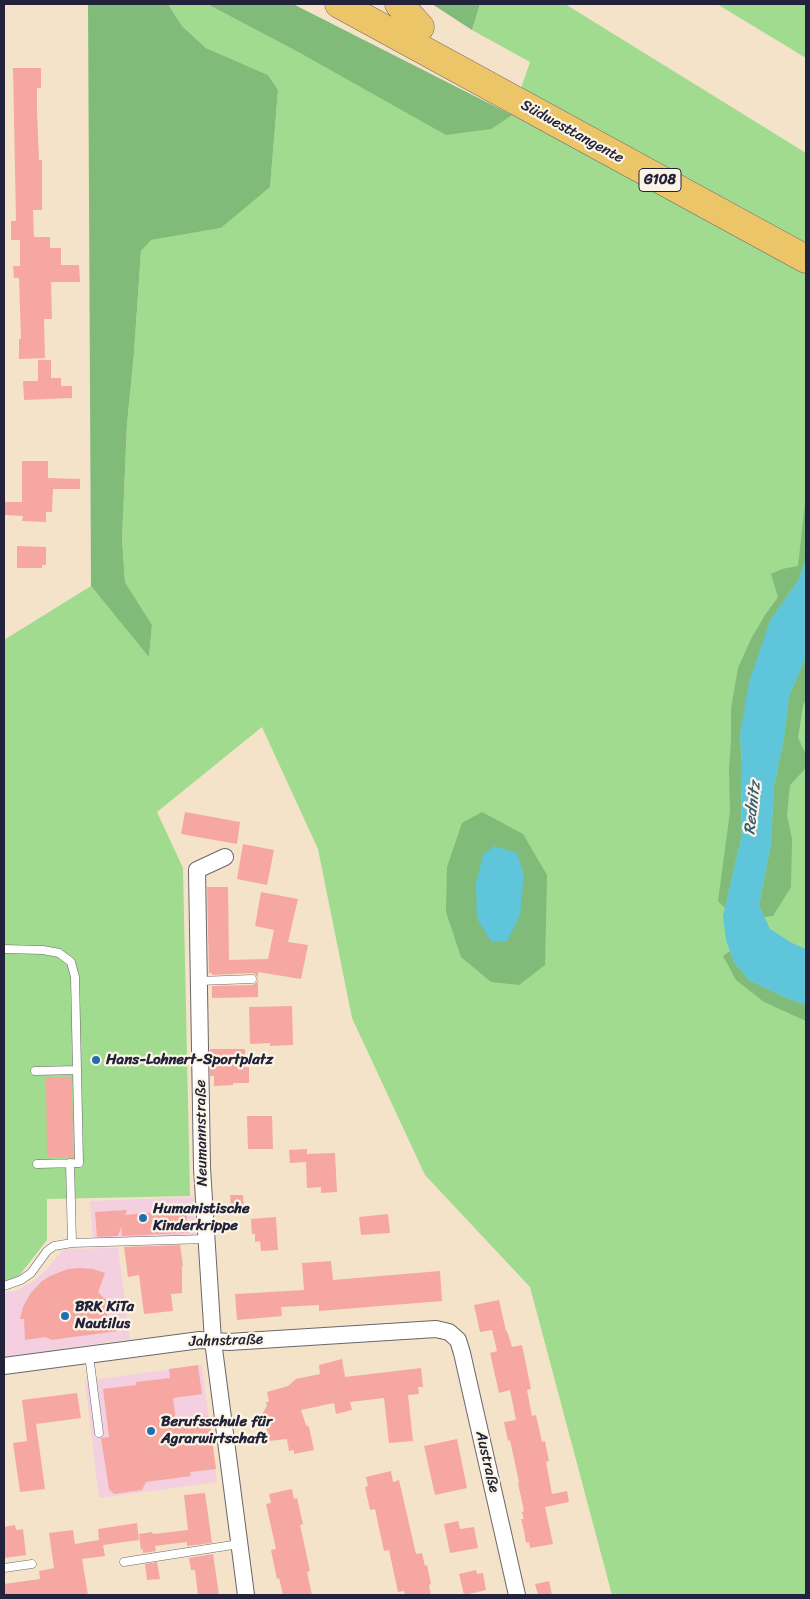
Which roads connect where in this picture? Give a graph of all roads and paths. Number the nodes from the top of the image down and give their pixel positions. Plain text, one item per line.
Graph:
1 (339, 4) edge
2 (378, 4) edge
3 (399, 4) edge
4 (420, 27) junction
5 (517, 92) junction
6 (806, 240) edge
7 (806, 259) edge
8 (225, 857) dead end
9 (4, 949) edge
10 (252, 979) dead end
11 (199, 981) junction
12 (77, 1070) junction
13 (35, 1071) dead end
14 (70, 1163) junction
15 (38, 1164) dead end
16 (206, 1240) junction
17 (72, 1243) junction
18 (4, 1286) edge
19 (449, 1332) joint
20 (213, 1341) junction
21 (89, 1354) junction
22 (4, 1366) edge
23 (99, 1433) dead end
24 (239, 1544) junction
25 (124, 1562) dead end
26 (32, 1564) dead end
27 (4, 1568) edge
28 (246, 1595) edge
29 (517, 1595) edge

1 - 5 highway, Südwesttangente / G108
2 - 4 highway, Südwesttangente / G108
3 - 4 highway
4 - 5 highway, Südwesttangente / G108
5 - 6 highway, Südwesttangente / G108
5 - 7 highway, Südwesttangente / G108
8 - 11 street, Neumannstraße
9 - 12 lane
10 - 11 lane
11 - 16 street, Neumannstraße
12 - 13 lane
12 - 14 lane
14 - 15 lane
14 - 17 lane
16 - 17 lane
16 - 20 street, Neumannstraße
17 - 18 lane
19 - 20 street, Jahnstraße
19 - 29 street, Austraße
20 - 21 street, Jahnstraße
20 - 24 street, Neumannstraße
21 - 22 street, Jahnstraße
21 - 23 lane
24 - 25 lane
24 - 28 street, Neumannstraße
26 - 27 lane

